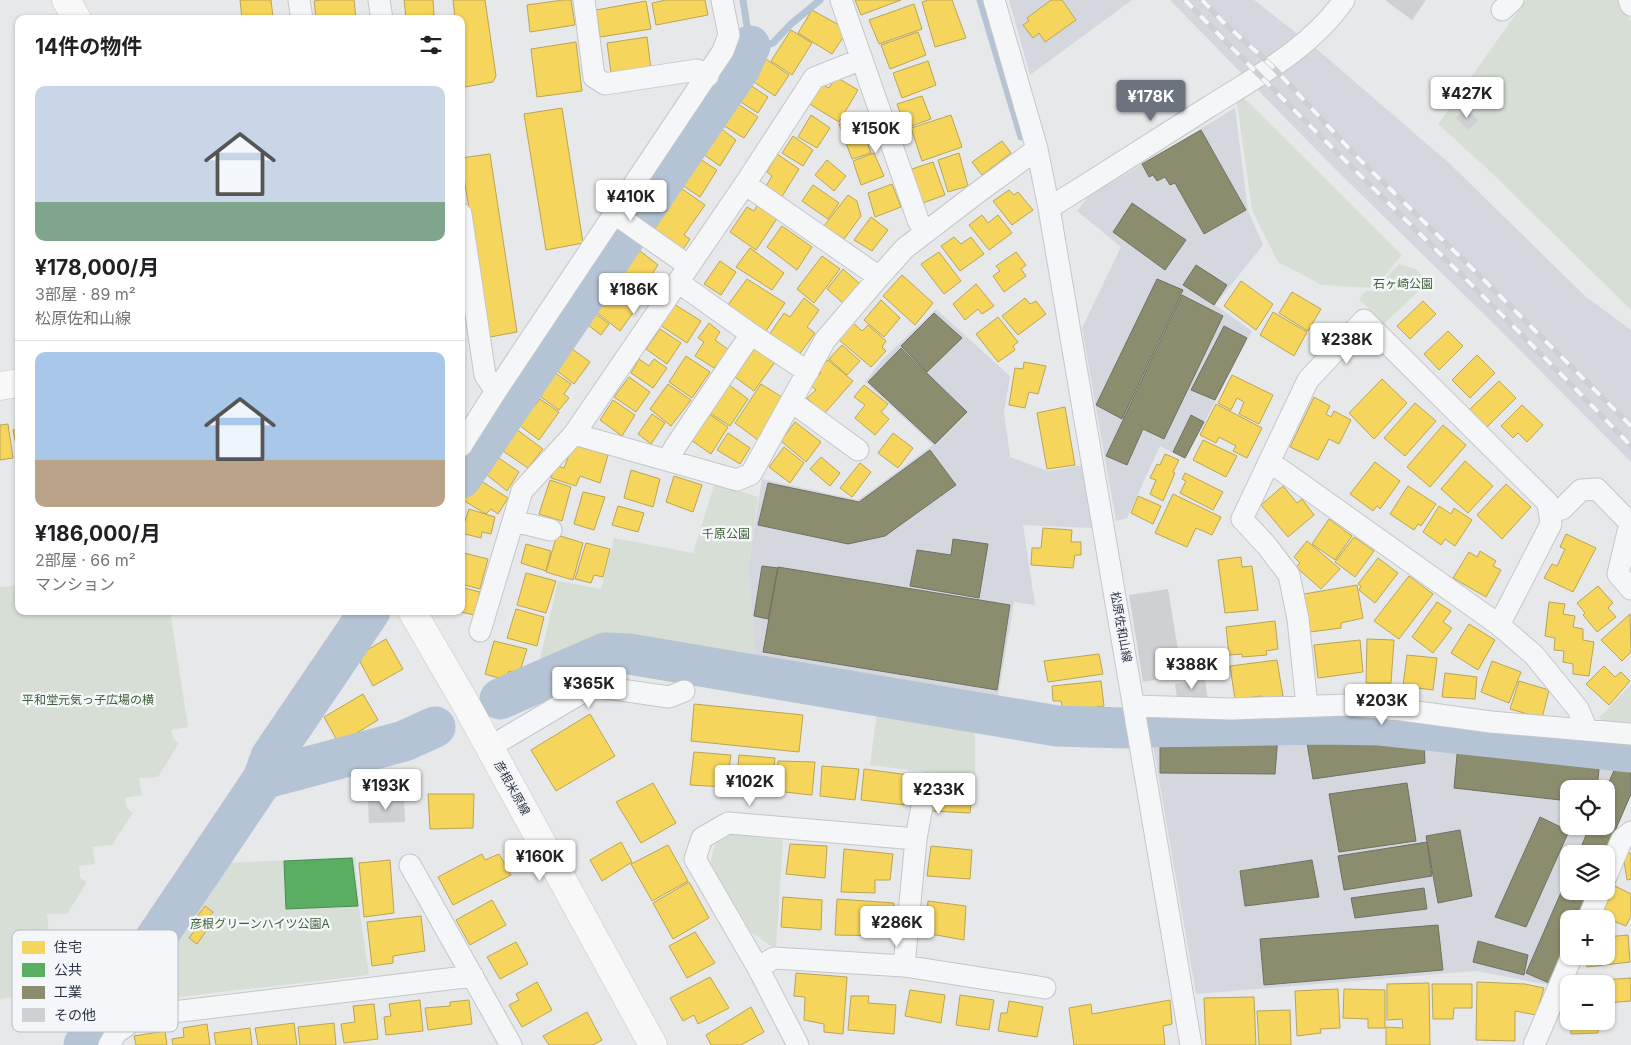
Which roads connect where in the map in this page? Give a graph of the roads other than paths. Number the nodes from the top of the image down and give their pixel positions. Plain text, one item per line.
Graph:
1 (66, 0) edge
2 (299, 0) edge
3 (379, 0) edge
4 (584, 0) edge
5 (722, 0) edge
6 (842, 0) edge
7 (994, 0) edge
8 (1629, 0) edge
9 (1336, 3) edge
10 (1631, 6) edge
11 (75, 15) edge
12 (301, 15) edge
13 (381, 15) edge
14 (862, 59) junction
15 (708, 76) junction
16 (1038, 149) junction
17 (745, 184) junction
18 (1049, 208) junction
19 (626, 222) junction
20 (925, 232) junction
21 (465, 252) edge
22 (684, 274) junction
23 (879, 277) junction
24 (751, 334) junction
25 (808, 372) junction
26 (15, 384) edge
27 (0, 386) edge
28 (496, 391) junction
29 (792, 402) junction
30 (574, 434) junction
31 (465, 440) edge
32 (858, 450) dead end
33 (668, 460) junction
34 (1270, 462) junction
35 (1549, 511) junction
36 (514, 521) junction
37 (551, 530) dead end
38 (1631, 589) edge
39 (414, 615) edge
40 (1499, 625) junction
41 (480, 631) dead end
42 (684, 691) dead end
43 (1134, 706) junction
44 (1307, 706) junction
45 (1587, 730) junction
46 (1631, 734) edge
47 (490, 747) junction
48 (926, 784) dead end
49 (1631, 832) edge
50 (916, 839) junction
51 (1615, 856) edge
52 (410, 865) dead end
53 (1568, 965) edge
54 (904, 966) junction
55 (758, 968) junction
56 (473, 976) junction
57 (1045, 988) dead end
58 (178, 1011) edge
59 (117, 1032) edge
60 (109, 1045) edge
61 (511, 1045) edge
62 (653, 1045) edge
63 (798, 1045) edge
64 (1191, 1045) edge
65 (1534, 1045) edge

1 - 11 main road
2 - 12 street
3 - 13 street
4 - 15 street
5 - 15 street
6 - 14 street
7 - 16 street, 松原佐和山線
8 - 10 street
9 - 18 street
14 - 17 street
14 - 20 street
15 - 19 street
16 - 18 street, 松原佐和山線
16 - 20 street
17 - 22 street
17 - 23 street
18 - 43 street, 松原佐和山線
19 - 22 street
19 - 28 street
20 - 23 street
21 - 28 street
22 - 24 street
22 - 30 street
23 - 25 street
24 - 25 street
24 - 33 street
25 - 29 street
26 - 27 main road
28 - 31 street
29 - 32 street
29 - 33 street
30 - 33 street
30 - 36 street
34 - 35 street
34 - 40 street
34 - 44 street
35 - 38 street
35 - 40 street
36 - 37 street
36 - 41 street
39 - 47 main road, 彦根米原線
40 - 45 street
42 - 47 street
43 - 44 street
43 - 64 street, 松原佐和山線
44 - 45 street
45 - 46 street
47 - 62 main road, 彦根米原線
48 - 50 street
49 - 51 street
50 - 54 street
50 - 55 street
52 - 56 street
53 - 65 street
54 - 55 street
54 - 57 street
55 - 63 street
56 - 58 street
56 - 61 street
59 - 60 street

